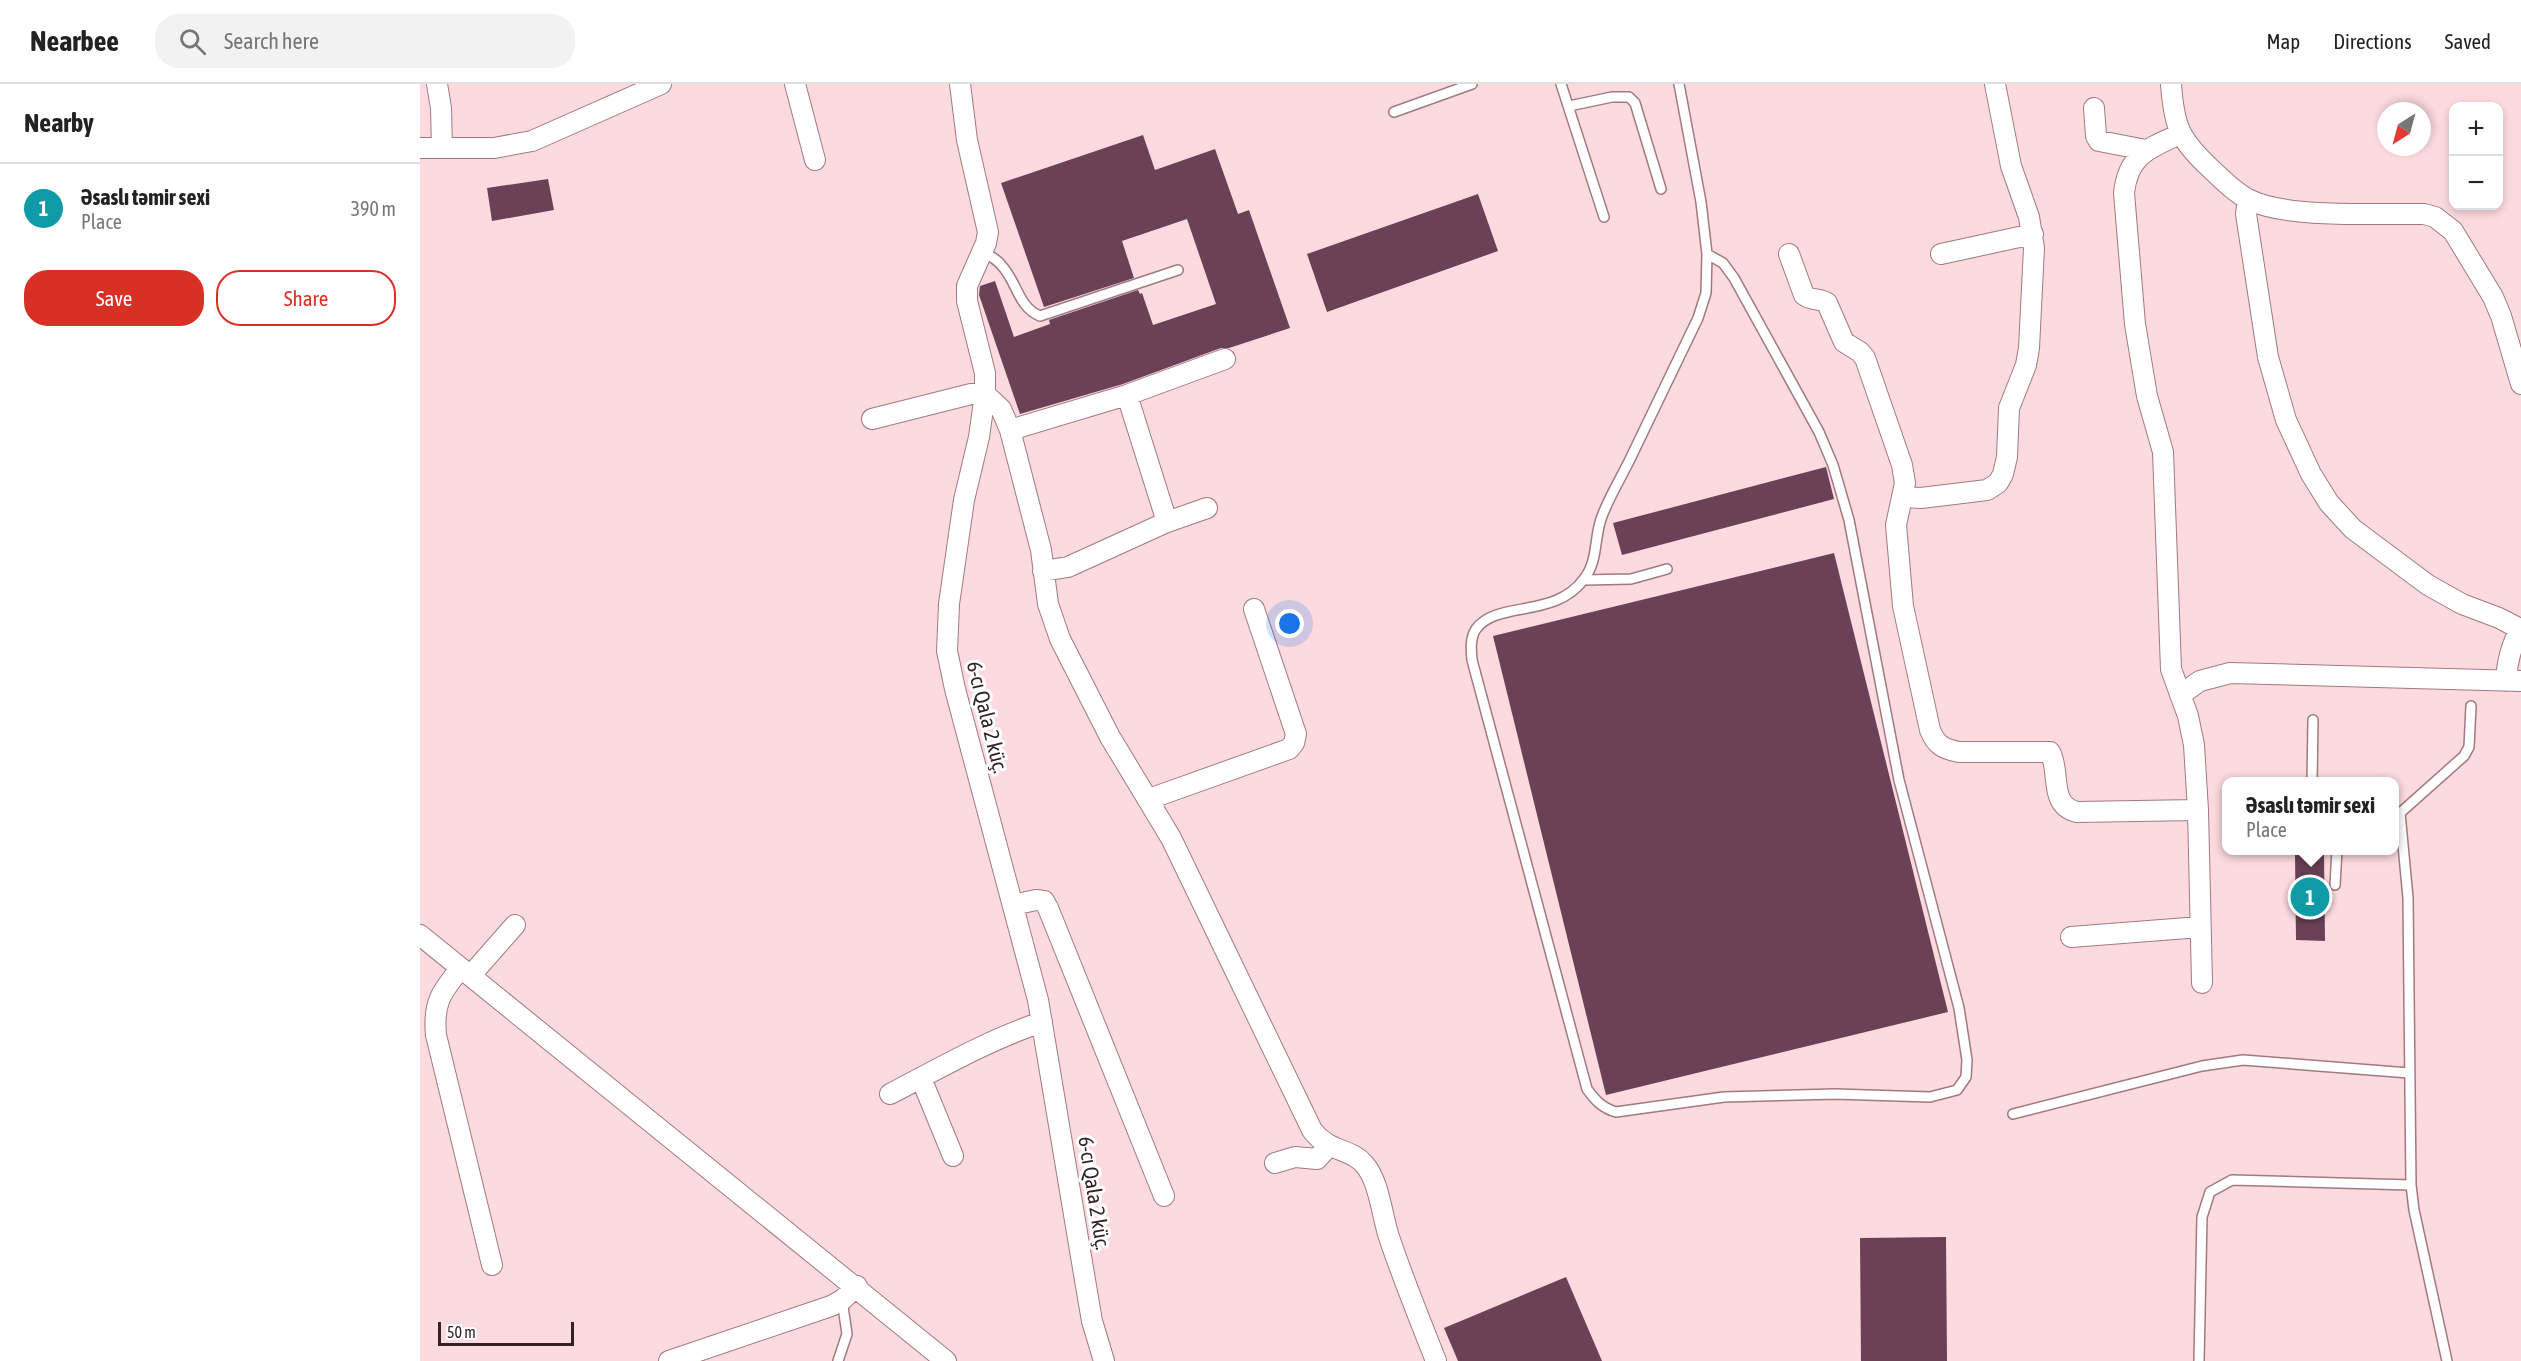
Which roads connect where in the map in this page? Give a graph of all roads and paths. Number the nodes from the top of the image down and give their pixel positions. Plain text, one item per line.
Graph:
1 (437, 84) edge
2 (661, 84) edge
3 (795, 84) edge
4 (960, 84) edge
5 (1472, 84) edge
6 (1561, 84) edge
7 (1679, 84) edge
8 (1995, 84) edge
9 (2171, 84) edge
10 (1569, 106) junction
11 (2094, 108) dead end
12 (1394, 112) dead end
13 (2180, 134) junction
14 (420, 148) edge
15 (442, 148) junction
16 (2146, 150) junction
17 (815, 160) dead end
18 (1661, 189) dead end
19 (2248, 199) junction
20 (1604, 217) dead end
21 (2033, 234) junction
22 (982, 252) junction
23 (1707, 254) junction
24 (1789, 254) dead end
25 (1941, 254) dead end
26 (1178, 270) dead end
27 (1225, 359) dead end
28 (2521, 384) edge
29 (985, 394) junction
30 (1127, 395) junction
31 (873, 419) dead end
32 (1010, 430) junction
33 (1902, 497) junction
34 (1207, 508) dead end
35 (1167, 522) junction
36 (1666, 569) dead end
37 (1043, 571) junction
38 (1584, 580) junction
39 (1254, 609) dead end
40 (2521, 628) edge
41 (2513, 681) edge
42 (2180, 695) junction
43 (2471, 706) dead end
44 (2313, 720) dead end
45 (2312, 777) edge
46 (1149, 799) junction
47 (2198, 810) junction
48 (2399, 811) edge
49 (2399, 828) edge
50 (2337, 855) edge
51 (2335, 885) dead end
52 (1013, 904) junction
53 (515, 925) dead end
54 (2200, 927) junction
55 (420, 935) edge
56 (2071, 937) dead end
57 (466, 972) junction
58 (2202, 983) dead end
59 (1042, 1022) junction
60 (2409, 1073) junction
61 (921, 1078) junction
62 (890, 1094) dead end
63 (2013, 1114) dead end
64 (1329, 1146) junction
65 (953, 1156) dead end
66 (1275, 1163) dead end
67 (2411, 1185) junction
68 (1164, 1196) dead end
69 (492, 1264) dead end
70 (856, 1286) junction
71 (842, 1300) junction
72 (669, 1361) edge
73 (838, 1361) edge
74 (946, 1361) edge
75 (1104, 1361) edge
76 (1436, 1361) edge
77 (2199, 1361) edge
78 (2447, 1361) edge

1 - 15 street
2 - 15 street
3 - 17 street
4 - 22 street, 6-cı Qala 2 küç.
5 - 12 lane
6 - 10 lane
7 - 23 lane
8 - 21 street
9 - 13 street
10 - 18 lane
10 - 20 lane
11 - 16 street
13 - 16 street
13 - 19 street
14 - 15 street
16 - 42 street
19 - 28 street
19 - 40 street
21 - 25 street
21 - 33 street
22 - 26 lane
22 - 29 street, 6-cı Qala 2 küç.
23 - 38 lane
23 - 38 lane
24 - 33 street
27 - 30 street
29 - 31 street
29 - 32 street
29 - 52 street, 6-cı Qala 2 küç.
30 - 32 street
30 - 35 street
32 - 37 street
33 - 47 street
34 - 35 street
35 - 37 street
36 - 38 lane
37 - 46 street
39 - 46 street
40 - 41 street
41 - 42 street
42 - 47 street
43 - 48 lane
44 - 45 lane
46 - 64 street
47 - 54 street
49 - 60 lane
50 - 51 lane
52 - 59 street, 6-cı Qala 2 küç.
52 - 68 street
53 - 57 street
54 - 56 street
54 - 58 street
55 - 57 street
57 - 69 street
57 - 70 street
59 - 61 street
59 - 75 street, 6-cı Qala 2 küç.
60 - 63 lane
60 - 67 lane
61 - 62 street
61 - 65 street
64 - 66 street
64 - 76 street
67 - 77 lane
67 - 78 lane
70 - 71 street
70 - 74 street
71 - 72 street
71 - 73 lane

